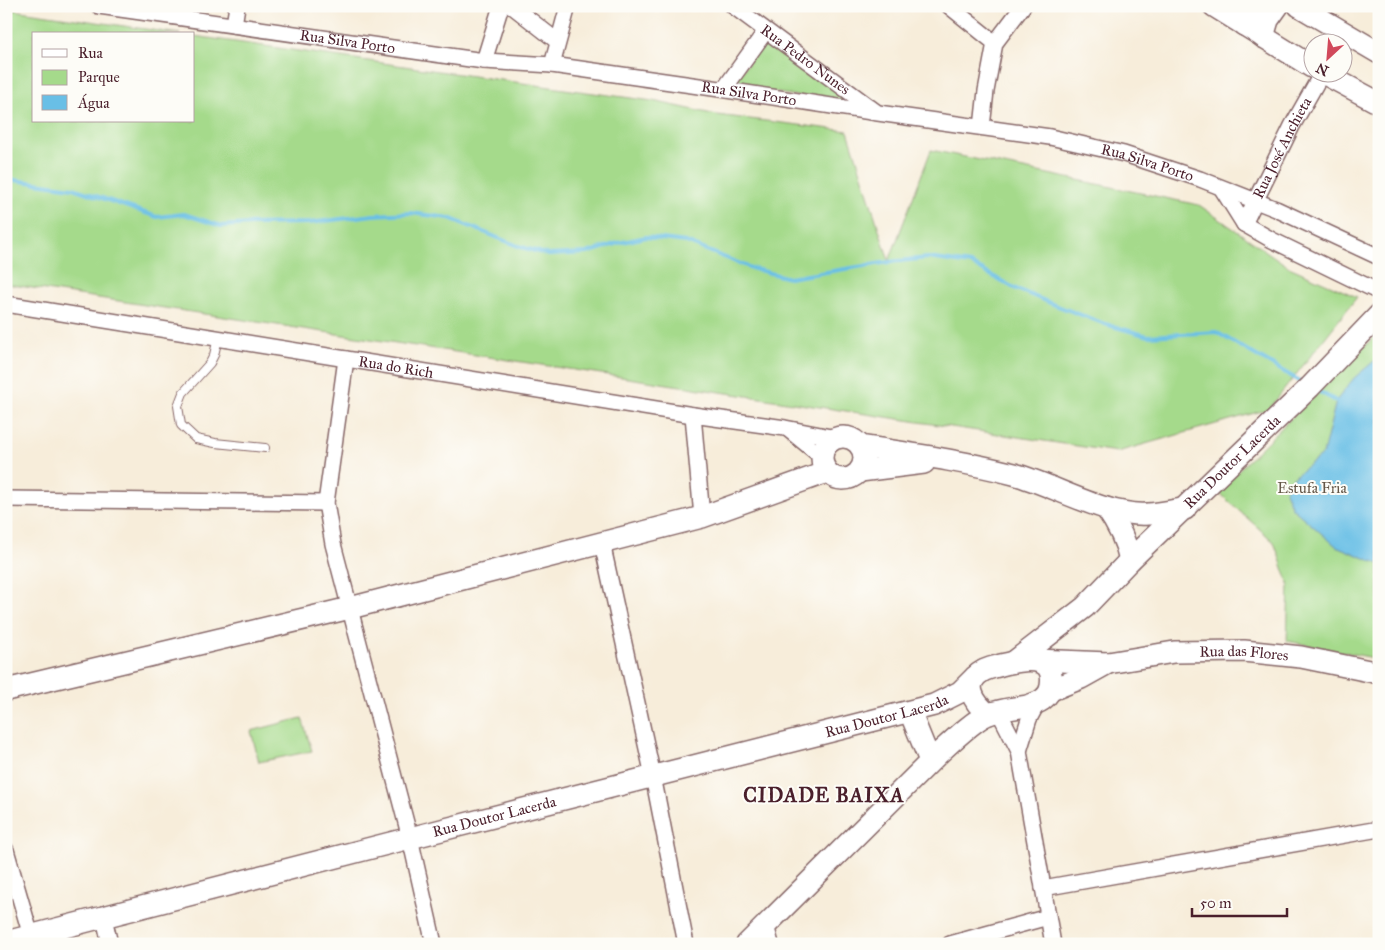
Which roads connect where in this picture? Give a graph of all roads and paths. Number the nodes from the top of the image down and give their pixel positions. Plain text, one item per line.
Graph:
1 (99, 6) edge
2 (237, 6) edge
3 (501, 6) edge
4 (512, 6) edge
5 (568, 6) edge
6 (733, 6) edge
7 (949, 6) edge
8 (1023, 6) edge
9 (1214, 6) edge
10 (1258, 6) edge
11 (1278, 6) edge
12 (1299, 6) edge
13 (234, 25) junction
14 (1244, 25) junction
15 (765, 32) junction
16 (1263, 37) junction
17 (557, 42) junction
18 (996, 43) junction
19 (1379, 53) edge
20 (484, 61) junction
21 (1302, 61) edge
22 (552, 66) junction
23 (1317, 82) edge
24 (1339, 82) edge
25 (724, 89) junction
26 (1379, 103) edge
27 (878, 113) junction
28 (982, 127) junction
29 (1222, 189) junction
30 (1256, 201) junction
31 (1244, 224) junction
32 (1379, 257) edge
33 (1379, 292) edge
34 (6, 304) edge
35 (1379, 315) edge
36 (218, 338) junction
37 (346, 359) junction
38 (693, 415) junction
39 (786, 428) junction
40 (836, 438) junction
41 (861, 446) junction
42 (265, 448) dead end
43 (951, 460) junction
44 (825, 464) junction
45 (860, 471) junction
46 (6, 499) edge
47 (326, 503) junction
48 (1106, 508) junction
49 (1185, 509) junction
50 (702, 517) junction
51 (602, 543) junction
52 (1130, 560) junction
53 (1085, 607) junction
54 (350, 608) junction
55 (1026, 661) junction
56 (1108, 663) junction
57 (1376, 670) edge
58 (975, 677) junction
59 (1050, 683) junction
60 (6, 690) edge
61 (910, 712) junction
62 (994, 713) junction
63 (1019, 751) junction
64 (930, 761) junction
65 (653, 776) junction
66 (1379, 829) edge
67 (410, 838) junction
68 (6, 850) edge
69 (1043, 888) junction
70 (1048, 917) junction
71 (104, 918) junction
72 (769, 934) edge
73 (31, 936) junction
74 (6, 942) edge
75 (110, 944) edge
76 (434, 944) edge
77 (686, 944) edge
78 (747, 944) edge
79 (950, 944) edge
80 (1053, 944) edge

1 - 13 street, Rua Silva Porto
2 - 13 street
3 - 20 street
4 - 17 street
5 - 17 street
6 - 15 street, Rua Pedro Nunes
7 - 18 street
8 - 18 street
9 - 14 street
10 - 14 street
11 - 16 street
12 - 19 street
13 - 20 street, Rua Silva Porto
14 - 16 street
15 - 25 street
15 - 27 street, Rua Pedro Nunes
16 - 21 street
17 - 22 street
18 - 28 street
20 - 22 street, Rua Silva Porto
22 - 25 street, Rua Silva Porto
23 - 30 street, Rua José Anchieta
24 - 26 street
25 - 27 street, Rua Silva Porto
27 - 28 street, Rua Silva Porto
28 - 29 street, Rua Silva Porto
29 - 30 street, Rua Silva Porto
29 - 31 street
30 - 31 street, Rua José Anchieta
30 - 32 street, Rua Silva Porto
31 - 33 street
34 - 36 street, Rua do Rich
35 - 49 street, Rua Doutor Lacerda
36 - 37 street, Rua do Rich
36 - 42 lane
37 - 38 street, Rua do Rich
37 - 47 street
38 - 39 street, Rua do Rich
38 - 50 street
39 - 40 street, Rua do Rich
39 - 44 street
40 - 41 street
40 - 44 street
41 - 43 street
41 - 45 street
43 - 45 street
43 - 48 street
44 - 45 street
44 - 50 street
46 - 47 street
47 - 54 street
48 - 49 street
48 - 52 street
49 - 52 street, Rua Doutor Lacerda
50 - 51 street
51 - 54 street
51 - 65 street
52 - 53 street, Rua Doutor Lacerda
53 - 55 street, Rua Doutor Lacerda
53 - 59 street, Rua Doutor Lacerda
54 - 60 street
54 - 67 street
55 - 58 street, Rua Doutor Lacerda
55 - 59 street
56 - 57 street, Rua das Flores
56 - 59 street, Rua das Flores
56 - 59 street, Rua das Flores
58 - 61 street, Rua Doutor Lacerda
58 - 62 street
59 - 62 street
59 - 63 street
61 - 64 street
61 - 65 street, Rua Doutor Lacerda
62 - 63 street
62 - 64 street
63 - 69 street
64 - 72 street
65 - 67 street, Rua Doutor Lacerda
65 - 77 street
66 - 69 street
67 - 71 street, Rua Doutor Lacerda
67 - 76 street
68 - 73 street
69 - 70 street
70 - 79 street
70 - 80 street
71 - 73 street, Rua Doutor Lacerda
71 - 75 street
72 - 78 street
73 - 74 street, Rua Doutor Lacerda

